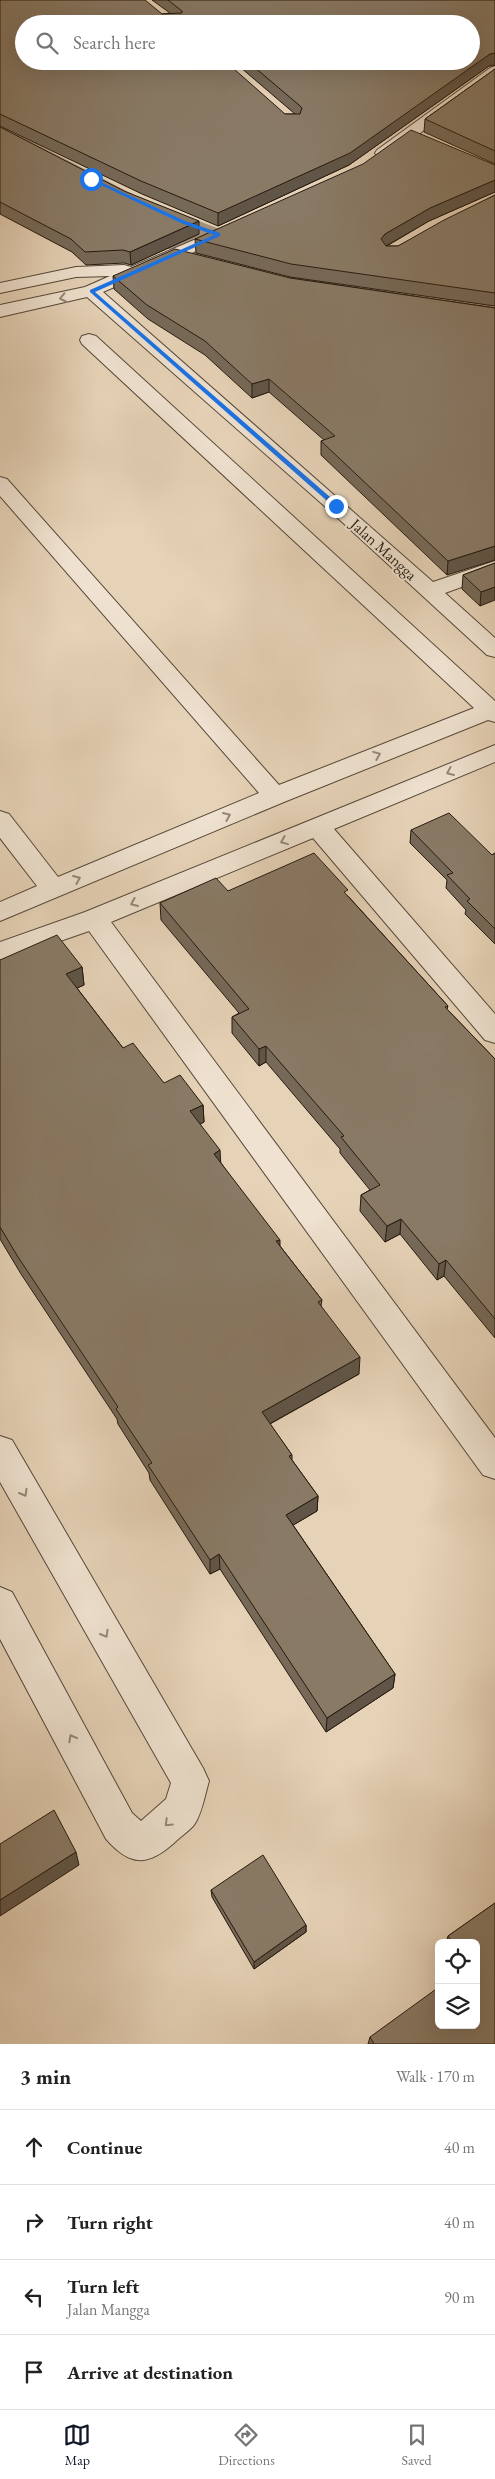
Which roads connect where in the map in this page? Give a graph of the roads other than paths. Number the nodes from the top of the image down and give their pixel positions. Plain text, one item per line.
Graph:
1 (495, 71) edge
2 (411, 134) junction
3 (428, 141) edge
4 (372, 161) edge
5 (243, 224) edge
6 (192, 225) edge
7 (217, 235) junction
8 (141, 269) junction
9 (0, 288) edge
10 (92, 291) junction
11 (0, 311) edge
12 (89, 340) dead end
13 (0, 483) edge
14 (495, 568) edge
15 (430, 591) junction
16 (495, 650) edge
17 (493, 712) edge
18 (495, 753) edge
19 (275, 796) junction
20 (0, 820) edge
21 (318, 827) junction
22 (53, 889) junction
23 (0, 912) edge
24 (94, 919) junction
25 (0, 952) edge
26 (495, 1033) edge
27 (0, 1451) edge
28 (495, 1464) edge
29 (0, 1604) edge

1 - 2 street
2 - 3 street
2 - 4 street
5 - 7 street
6 - 7 street
7 - 8 street
8 - 9 street
8 - 10 street
10 -> 11 street
10 - 15 street, Jalan Mangga
12 - 17 street
13 - 19 street
14 - 15 street
15 - 16 street, Jalan Mangga
19 -> 17 street
18 -> 21 street
22 -> 19 street
20 - 22 street
21 -> 24 street
21 - 26 street
22 - 23 street
24 - 25 street
24 - 28 street
27 -> 29 street

